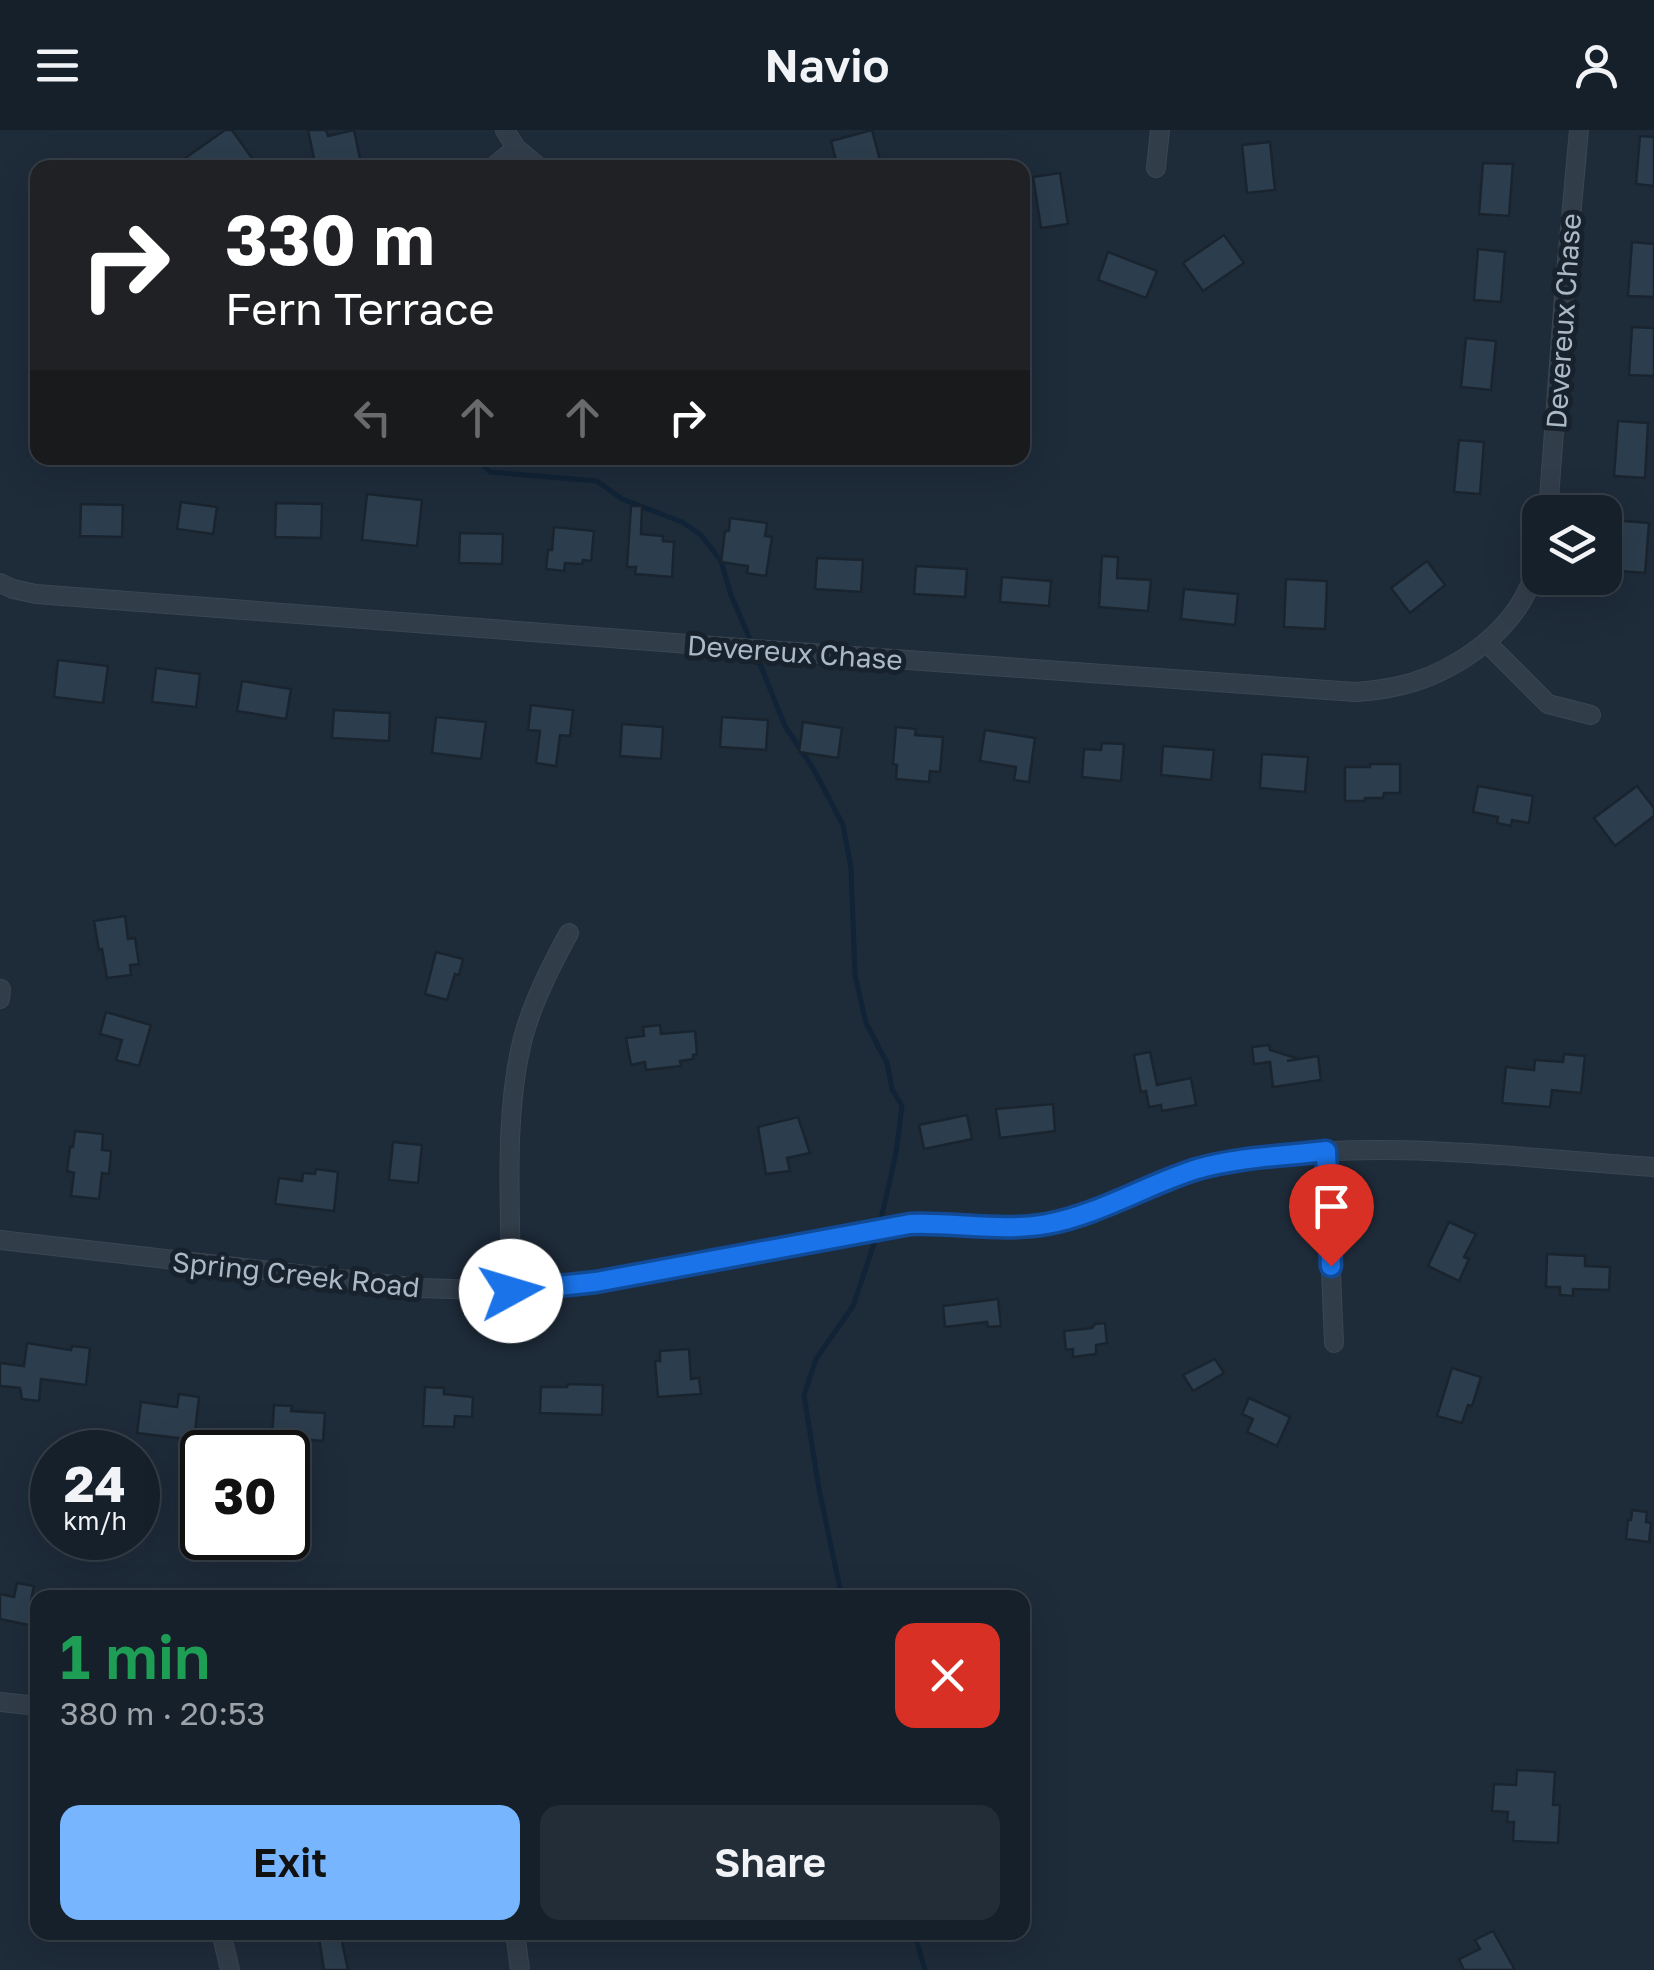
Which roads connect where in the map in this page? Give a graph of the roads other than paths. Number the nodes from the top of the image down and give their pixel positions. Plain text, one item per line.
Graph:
1 (505, 130) edge
2 (1160, 130) edge
3 (1579, 130) edge
4 (516, 148) junction
5 (502, 160) edge
6 (530, 160) edge
7 (1156, 168) dead end
8 (1549, 495) edge
9 (0, 583) edge
10 (1524, 595) edge
11 (1486, 642) junction
12 (1591, 715) dead end
13 (569, 933) dead end
14 (1, 989) edge
15 (0, 999) edge
16 (1326, 1151) junction
17 (1654, 1168) edge
18 (0, 1240) edge
19 (511, 1291) junction
20 (1334, 1343) dead end
21 (0, 1702) edge
22 (30, 1705) edge
23 (223, 1940) edge
24 (516, 1940) edge
25 (230, 1970) edge
26 (520, 1970) edge

1 - 4 street
2 - 7 street
3 - 8 street, Devereux Chase
4 - 5 street
4 - 6 street
9 - 11 street, Devereux Chase
10 - 11 street, Devereux Chase
11 - 12 street
13 - 19 street
14 - 15 street
16 - 17 street, Spring Creek Road
16 - 19 street, Spring Creek Road
16 - 20 street
18 - 19 street, Spring Creek Road
21 - 22 street
23 - 25 street
24 - 26 street

